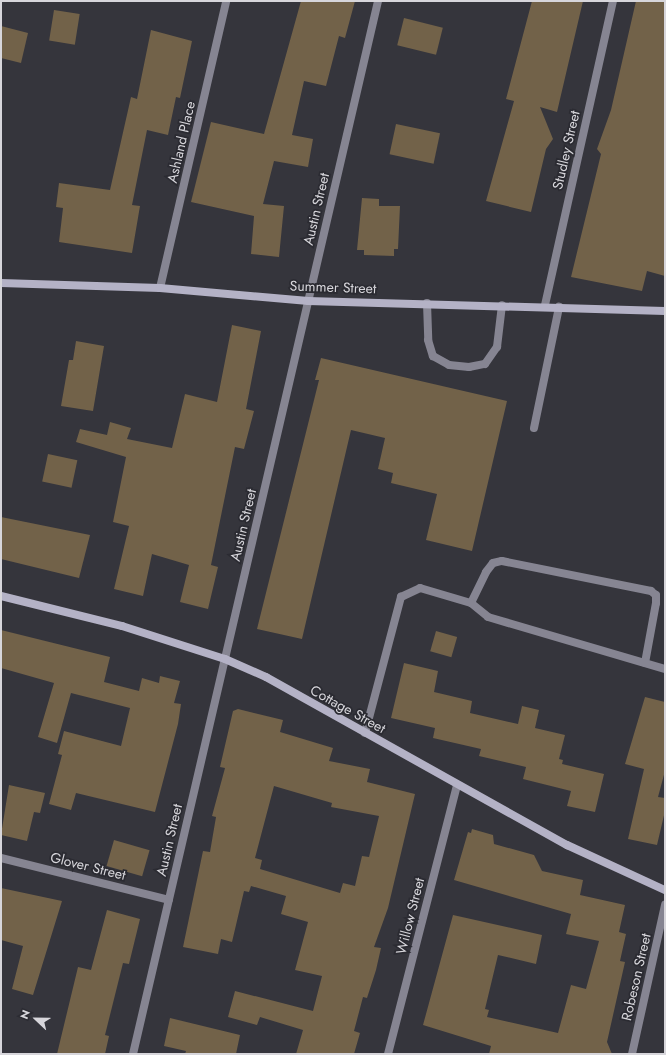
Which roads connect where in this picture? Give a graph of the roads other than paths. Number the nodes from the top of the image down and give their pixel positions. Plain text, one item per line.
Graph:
1 (226, 1) edge
2 (378, 1) edge
3 (613, 1) edge
4 (1, 284) edge
5 (160, 288) junction
6 (308, 301) junction
7 (427, 303) junction
8 (502, 305) junction
9 (545, 305) junction
10 (559, 307) junction
11 (665, 311) edge
12 (534, 428) dead end
13 (1, 596) edge
14 (472, 603) junction
15 (225, 659) junction
16 (645, 662) junction
17 (665, 669) edge
18 (365, 733) junction
19 (457, 785) junction
20 (1, 858) edge
21 (665, 890) edge
22 (169, 900) junction
23 (665, 905) edge
24 (132, 1054) edge
25 (388, 1054) edge
26 (632, 1054) edge

1 - 5 street, Ashland Place
2 - 6 street, Austin Street
3 - 9 street, Studley Street
4 - 5 main road, Summer Street
5 - 6 main road, Summer Street
6 - 7 main road, Summer Street
6 - 15 street, Austin Street
7 - 8 main road, Summer Street
7 - 8 street
8 - 9 main road, Summer Street
9 - 10 main road, Summer Street
10 - 11 main road, Summer Street
10 - 12 street
13 - 15 main road, Cottage Street
14 - 16 street
14 - 16 street
14 - 18 street
15 - 18 main road, Cottage Street
15 - 22 street, Austin Street
16 - 17 street
18 - 19 main road, Cottage Street
19 - 21 main road, Cottage Street
19 - 25 street, Willow Street
20 - 22 street, Glover Street
22 - 24 street, Austin Street
23 - 26 street, Robeson Street

